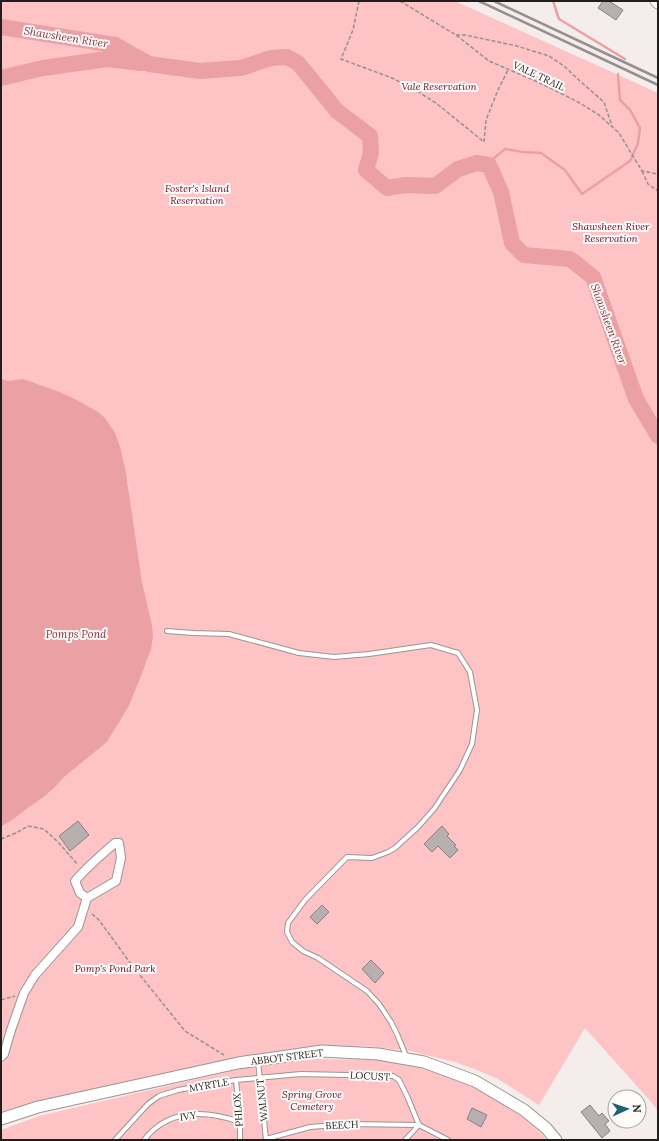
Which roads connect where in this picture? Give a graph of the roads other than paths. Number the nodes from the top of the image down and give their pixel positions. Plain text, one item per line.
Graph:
1 (167, 631) dead end
2 (87, 898) junction
3 (1, 1057) edge
4 (407, 1059) junction
5 (258, 1060) junction
6 (260, 1078) junction
7 (236, 1080) junction
8 (1, 1119) edge
9 (240, 1122) junction
10 (419, 1125) junction
11 (266, 1139) edge
12 (115, 1140) edge
13 (144, 1140) edge
14 (240, 1140) edge
15 (405, 1140) edge
16 (448, 1140) edge
17 (556, 1140) edge

1 - 4 lane
2 - 2 street
2 - 3 street
4 - 5 street, ABBOT STREET
4 - 17 street, ABBOT STREET
5 - 6 lane, WALNUT
5 - 8 street, ABBOT STREET
6 - 7 lane, MYRTLE
6 - 10 lane, LOCUST
6 - 11 lane, WALNUT
7 - 9 lane, PHLOX
7 - 12 lane, MYRTLE
9 - 13 lane, IVY
9 - 14 lane, PHLOX
10 - 11 lane, BEECH
10 - 15 lane
10 - 16 lane

